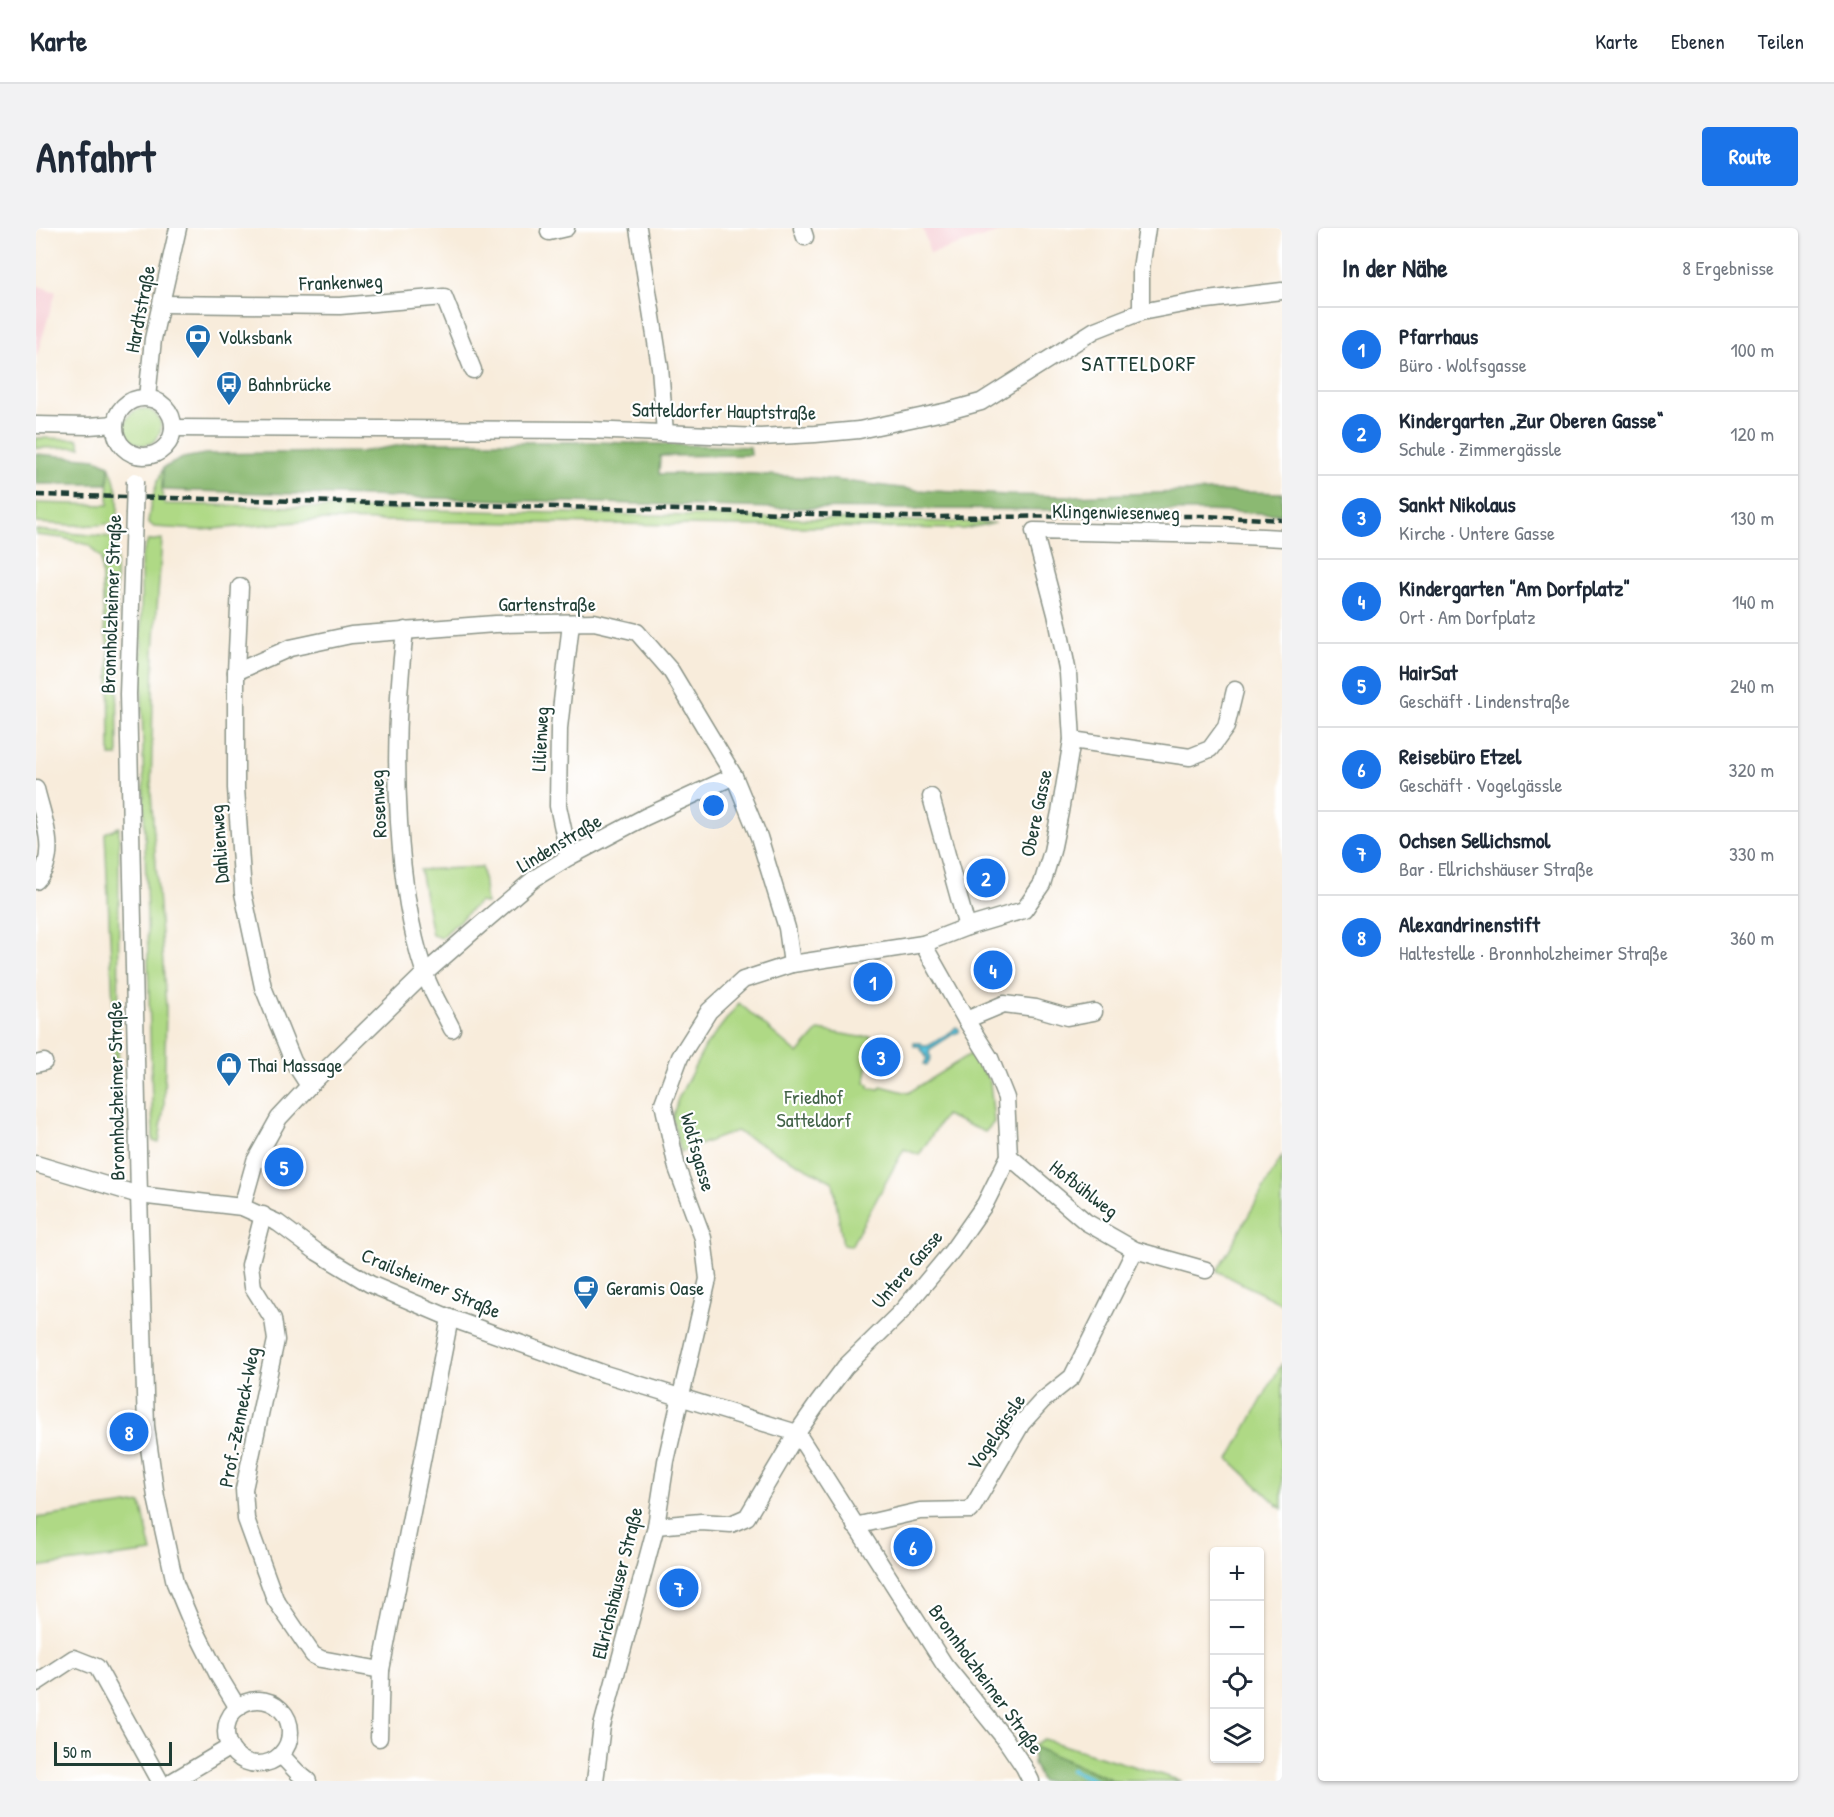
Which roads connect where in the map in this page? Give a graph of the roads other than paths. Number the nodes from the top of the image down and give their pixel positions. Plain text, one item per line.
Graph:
1 (178, 228) edge
2 (566, 228) edge
3 (638, 228) edge
4 (1148, 228) edge
5 (549, 232) dead end
6 (1282, 291) edge
7 (162, 304) junction
8 (1141, 312) junction
9 (473, 370) dead end
10 (147, 398) junction
11 (115, 424) junction
12 (36, 425) edge
13 (173, 428) junction
14 (665, 433) junction
15 (139, 456) junction
16 (1282, 538) edge
17 (240, 587) dead end
18 (1056, 614) joint
19 (571, 623) junction
20 (405, 630) junction
21 (236, 672) junction
22 (1235, 690) dead end
23 (1072, 740) junction
24 (734, 776) junction
25 (36, 789) edge
26 (931, 797) dead end
27 (569, 857) junction
28 (36, 881) edge
29 (967, 927) junction
30 (923, 944) junction
31 (792, 964) junction
32 (424, 974) junction
33 (1094, 1012) dead end
34 (966, 1020) junction
35 (452, 1029) dead end
36 (309, 1086) junction
37 (1010, 1156) junction
38 (36, 1164) edge
39 (139, 1195) junction
40 (242, 1207) junction
41 (263, 1215) junction
42 (1135, 1250) junction
43 (1206, 1270) dead end
44 (450, 1318) junction
45 (680, 1396) junction
46 (797, 1433) junction
47 (656, 1526) junction
48 (855, 1526) junction
49 (381, 1670) junction
50 (36, 1683) edge
51 (238, 1708) junction
52 (379, 1738) dead end
53 (230, 1747) junction
54 (281, 1755) junction
55 (1025, 1776) edge
56 (160, 1781) edge
57 (173, 1781) edge
58 (308, 1781) edge
59 (595, 1781) edge

1 - 7 street, Hardtstraße
2 - 5 street
3 - 14 street
4 - 8 street
6 - 8 street, Satteldorfer Hauptstraße
7 - 9 street, Frankenweg
7 - 10 street, Hardtstraße
8 - 14 street, Satteldorfer Hauptstraße
10 - 11 street
10 - 13 street
11 - 12 street
11 - 15 street
13 - 14 street, Satteldorfer Hauptstraße
13 - 15 street
15 - 39 street, Bronnholzheimer Straße, bridge
16 - 18 street, Klingenwiesenweg
17 - 21 street, Dahlienweg
18 - 23 street, Obere Gasse
19 - 20 street, Gartenstraße
19 - 24 street, Gartenstraße
19 - 27 street, Lilienweg
20 - 21 street, Gartenstraße
20 - 32 street, Rosenweg
21 - 36 street, Dahlienweg
22 - 23 street
23 - 29 street, Obere Gasse
24 - 27 street, Lindenstraße
24 - 31 street, Gartenstraße
25 - 28 street
26 - 29 street
27 - 32 street, Lindenstraße
29 - 30 street, Obere Gasse
30 - 31 street, Wolfsgasse
30 - 34 street
31 - 45 street, Wolfsgasse
32 - 35 street
32 - 36 street, Lindenstraße
33 - 34 street
34 - 37 street
36 - 40 street, Lindenstraße
37 - 42 street, Hofbühlweg
37 - 46 street, Untere Gasse
38 - 39 street, Crailsheimer Straße
39 - 40 street, Crailsheimer Straße
39 - 51 street, Bronnholzheimer Straße
40 - 41 street, Crailsheimer Straße
41 - 44 street, Crailsheimer Straße
41 - 49 street, Prof.-Zenneck-Weg
42 - 43 street, Hofbühlweg
42 - 48 street, Vogelgässle
44 - 45 street, Crailsheimer Straße
44 - 49 street
45 - 46 street
45 - 47 street, Ellrichshäuser Straße
46 - 47 street, Untere Gasse
46 - 48 street, Bronnholzheimer Straße
47 - 59 street, Ellrichshäuser Straße
48 - 55 street, Bronnholzheimer Straße
49 - 52 street
50 - 56 street
51 - 53 street
51 - 54 street
53 - 54 street
53 - 57 street
54 - 58 street

